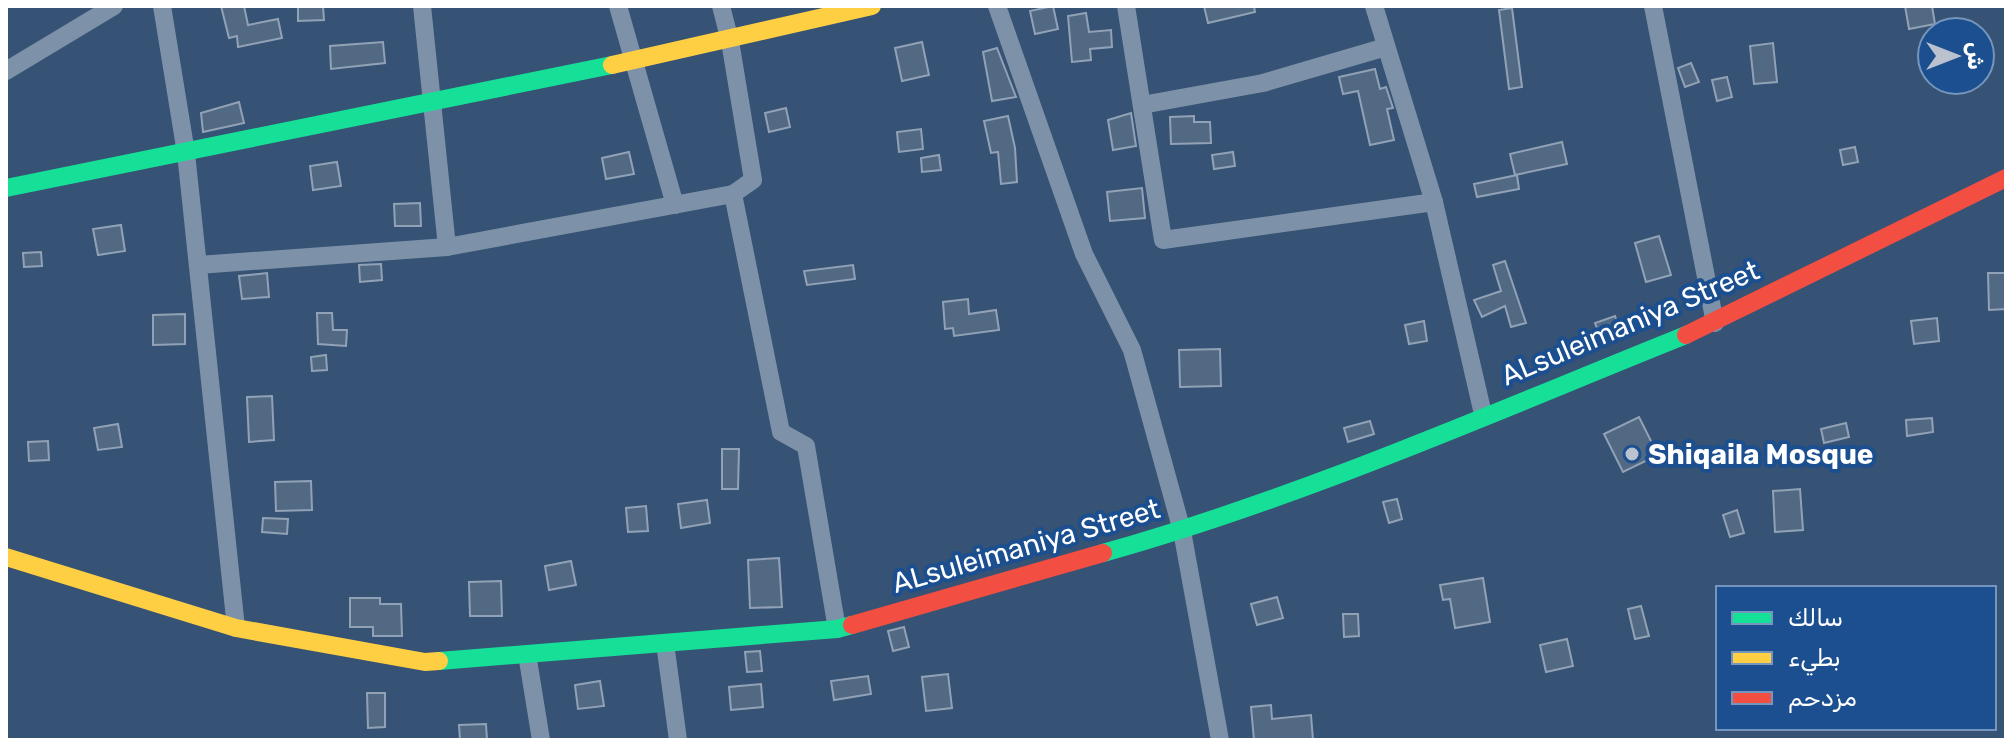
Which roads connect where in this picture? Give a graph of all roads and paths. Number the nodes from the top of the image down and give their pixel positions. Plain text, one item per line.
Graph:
1 (114, 6) edge
2 (162, 6) edge
3 (422, 6) edge
4 (618, 6) edge
5 (721, 6) edge
6 (872, 6) edge
7 (997, 6) edge
8 (1126, 6) edge
9 (1374, 6) edge
10 (1653, 6) edge
11 (730, 41) junction
12 (1386, 47) junction
13 (632, 61) junction
14 (6, 71) edge
15 (431, 102) junction
16 (1142, 105) junction
17 (186, 153) junction
18 (2006, 178) edge
19 (6, 188) edge
20 (733, 194) junction
21 (1434, 202) junction
22 (675, 205) junction
23 (447, 247) junction
24 (198, 265) junction
25 (1715, 323) junction
26 (1483, 414) junction
27 (1182, 531) junction
28 (6, 557) edge
29 (236, 628) junction
30 (837, 629) junction
31 (665, 643) junction
32 (527, 654) junction
33 (541, 740) edge
34 (678, 740) edge
35 (1220, 740) edge

1 - 14 street
2 - 17 street
3 - 15 street
4 - 13 street
5 - 11 street
6 - 11 street
7 - 27 street
8 - 16 street
9 - 12 street
10 - 25 street
11 - 13 street
11 - 20 street
12 - 16 street
12 - 21 street
13 - 15 street
13 - 22 street
15 - 17 street
15 - 23 street
16 - 21 street
17 - 19 street
17 - 24 street
18 - 25 street, ALsuleimaniya Street
20 - 22 street
20 - 30 street
21 - 26 street
22 - 23 street
23 - 24 street
24 - 29 street
25 - 26 street, ALsuleimaniya Street
26 - 27 street, ALsuleimaniya Street
27 - 30 street, ALsuleimaniya Street
27 - 35 street
28 - 29 street, ALsuleimaniya Street
29 - 32 street, ALsuleimaniya Street
30 - 31 street, ALsuleimaniya Street
31 - 32 street, ALsuleimaniya Street
31 - 34 street
32 - 33 street

